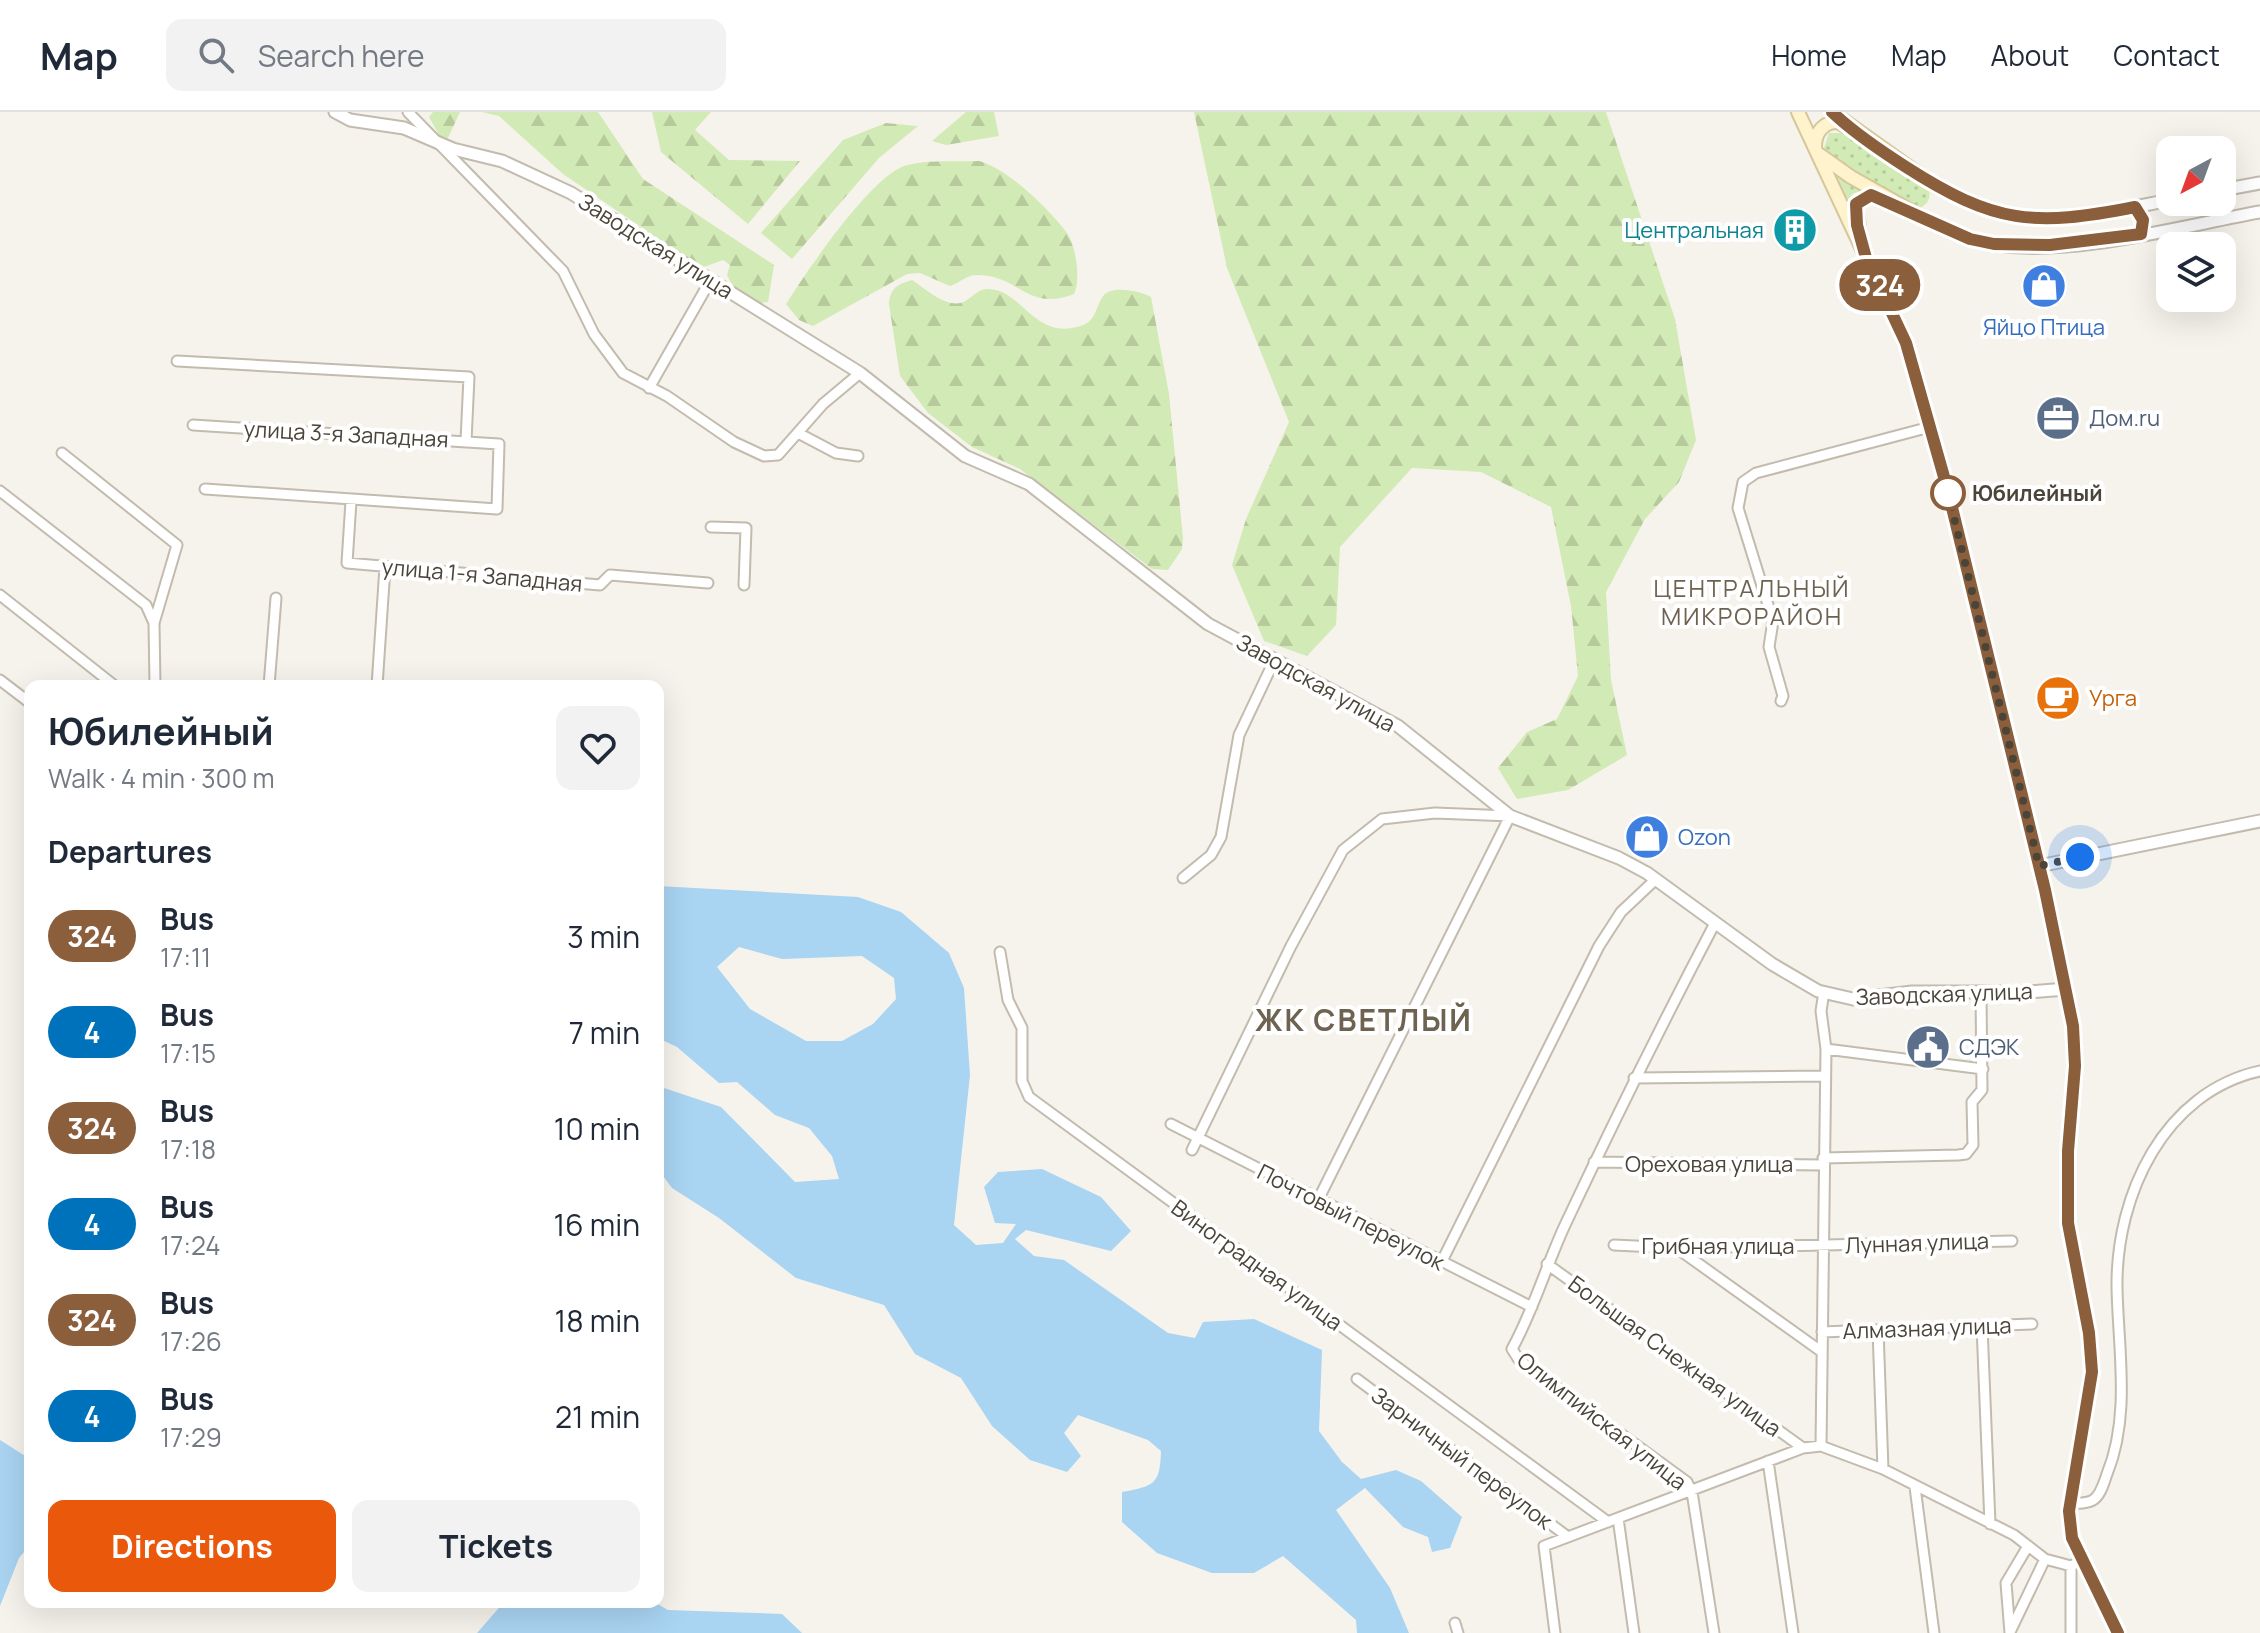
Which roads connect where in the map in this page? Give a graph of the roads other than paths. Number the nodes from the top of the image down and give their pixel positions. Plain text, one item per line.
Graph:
1 (335, 112) edge
2 (408, 112) edge
3 (1798, 112) edge
4 (1832, 112) edge
5 (1858, 134) junction
6 (439, 144) junction
7 (1818, 150) junction
8 (2260, 183) edge
9 (1937, 187) joint
10 (2236, 187) edge
11 (2156, 203) edge
12 (2135, 207) junction
13 (1908, 209) junction
14 (2260, 212) edge
15 (1922, 217) joint
16 (2141, 234) junction
17 (1866, 258) junction
18 (710, 281) junction
19 (177, 361) dead end
20 (860, 373) junction
21 (649, 388) junction
22 (193, 425) dead end
23 (1930, 427) junction
24 (798, 433) junction
25 (466, 441) junction
26 (62, 453) dead end
27 (858, 456) dead end
28 (205, 489) dead end
29 (0, 491) edge
30 (351, 501) junction
31 (711, 527) dead end
32 (385, 567) junction
33 (708, 583) dead end
34 (744, 585) dead end
35 (0, 595) edge
36 (276, 598) dead end
37 (154, 623) junction
38 (1274, 661) junction
39 (0, 680) edge
40 (107, 680) edge
41 (155, 680) edge
42 (269, 680) edge
43 (377, 680) edge
44 (24, 698) edge
45 (1781, 701) dead end
46 (1510, 816) junction
47 (2260, 821) edge
48 (2039, 866) junction
49 (1183, 878) dead end
50 (1656, 879) junction
51 (1715, 923) junction
52 (1000, 952) dead end
53 (2066, 989) junction
54 (1981, 991) junction
55 (1824, 992) junction
56 (1826, 1049) junction
57 (1983, 1069) junction
58 (2260, 1071) edge
59 (1824, 1076) junction
60 (1634, 1078) junction
61 (1171, 1124) dead end
62 (1198, 1138) junction
63 (1192, 1150) dead end
64 (1594, 1162) junction
65 (1823, 1162) junction
66 (1318, 1200) junction
67 (2012, 1241) dead end
68 (1614, 1245) dead end
69 (1822, 1246) junction
70 (1677, 1248) junction
71 (1441, 1263) junction
72 (1547, 1264) junction
73 (1532, 1307) junction
74 (2032, 1324) dead end
75 (1982, 1326) junction
76 (1878, 1330) junction
77 (1822, 1332) junction
78 (1822, 1352) junction
79 (1357, 1379) dead end
80 (1821, 1446) junction
81 (1803, 1448) junction
82 (1768, 1461) junction
83 (1883, 1469) junction
84 (1915, 1487) junction
85 (1692, 1492) junction
86 (2070, 1504) junction
87 (1613, 1520) junction
88 (1990, 1524) junction
89 (1568, 1537) junction
90 (2028, 1546) junction
91 (2045, 1559) junction
92 (2077, 1563) junction
93 (2010, 1632) edge
94 (1555, 1633) edge
95 (1634, 1633) edge
96 (1714, 1633) edge
97 (1793, 1633) edge
98 (1934, 1633) edge
99 (2071, 1633) edge
100 (2118, 1633) edge

1 - 6 street, Заводская улица
2 - 6 street
3 - 7 main road
4 - 5 main road
5 - 7 main road
5 - 9 main road
6 - 18 street, Заводская улица
6 - 21 street, Заводская улица
7 - 13 main road
7 - 17 main road
8 - 10 street
9 - 12 street
11 - 12 street
12 - 16 street
13 - 15 main road
13 - 17 main road
14 - 16 street
15 - 16 street
17 - 23 main road
18 - 20 street, Заводская улица
18 - 21 street
19 - 25 street
20 - 24 street, Заводская улица
20 - 38 street, Заводская улица
21 - 24 street, Заводская улица
22 - 25 street, улица 3-я Западная
23 - 45 street
23 - 48 main road
24 - 27 street
25 - 30 street, улица 3-я Западная
26 - 37 street
28 - 30 street
29 - 37 street
30 - 32 street, улица 1-я Западная
31 - 34 street
32 - 33 street, улица 1-я Западная
32 - 43 street
35 - 40 street
36 - 42 street
37 - 41 street
38 - 46 street, Заводская улица
38 - 49 street
39 - 44 street
46 - 50 street, Заводская улица
46 - 62 street
46 - 66 street
47 - 48 street
48 - 53 main road
50 - 51 street, Заводская улица
50 - 71 street
51 - 55 street, Заводская улица
51 - 60 street, Олимпийская улица
52 - 87 street, Виноградная улица
53 - 54 street, Заводская улица
53 - 86 main road
54 - 55 street, Заводская улица
54 - 57 street
55 - 56 street
56 - 57 street
56 - 59 street
57 - 65 street, Ореховая улица
58 - 86 street
59 - 60 street
59 - 65 street
60 - 64 street, Олимпийская улица
61 - 62 street, Почтовый переулок
62 - 63 street
62 - 66 street, Почтовый переулок
64 - 65 street, Ореховая улица
64 - 72 street, Олимпийская улица
65 - 69 street
66 - 71 street, Почтовый переулок
67 - 69 street, Лунная улица
68 - 70 street, Грибная улица
69 - 70 street, Грибная улица
69 - 77 street
70 - 78 street
71 - 73 street, Почтовый переулок
72 - 73 street, Олимпийская улица
72 - 81 street, Большая Снежная улица
73 - 85 street, Олимпийская улица
74 - 75 street, Алмазная улица
75 - 76 street, Алмазная улица
75 - 88 street
76 - 77 street, Алмазная улица
76 - 83 street
77 - 78 street
78 - 80 street
79 - 89 street, Зарничный переулок
80 - 81 street
80 - 83 street
81 - 82 street
82 - 85 street
82 - 97 street
83 - 84 street
84 - 88 street
84 - 98 street
85 - 87 street
85 - 96 street
86 - 92 main road
87 - 89 street
87 - 95 street
88 - 90 street
89 - 94 street
90 - 91 street
90 - 93 street
91 - 92 street
91 - 93 street
92 - 99 street
92 - 100 main road

